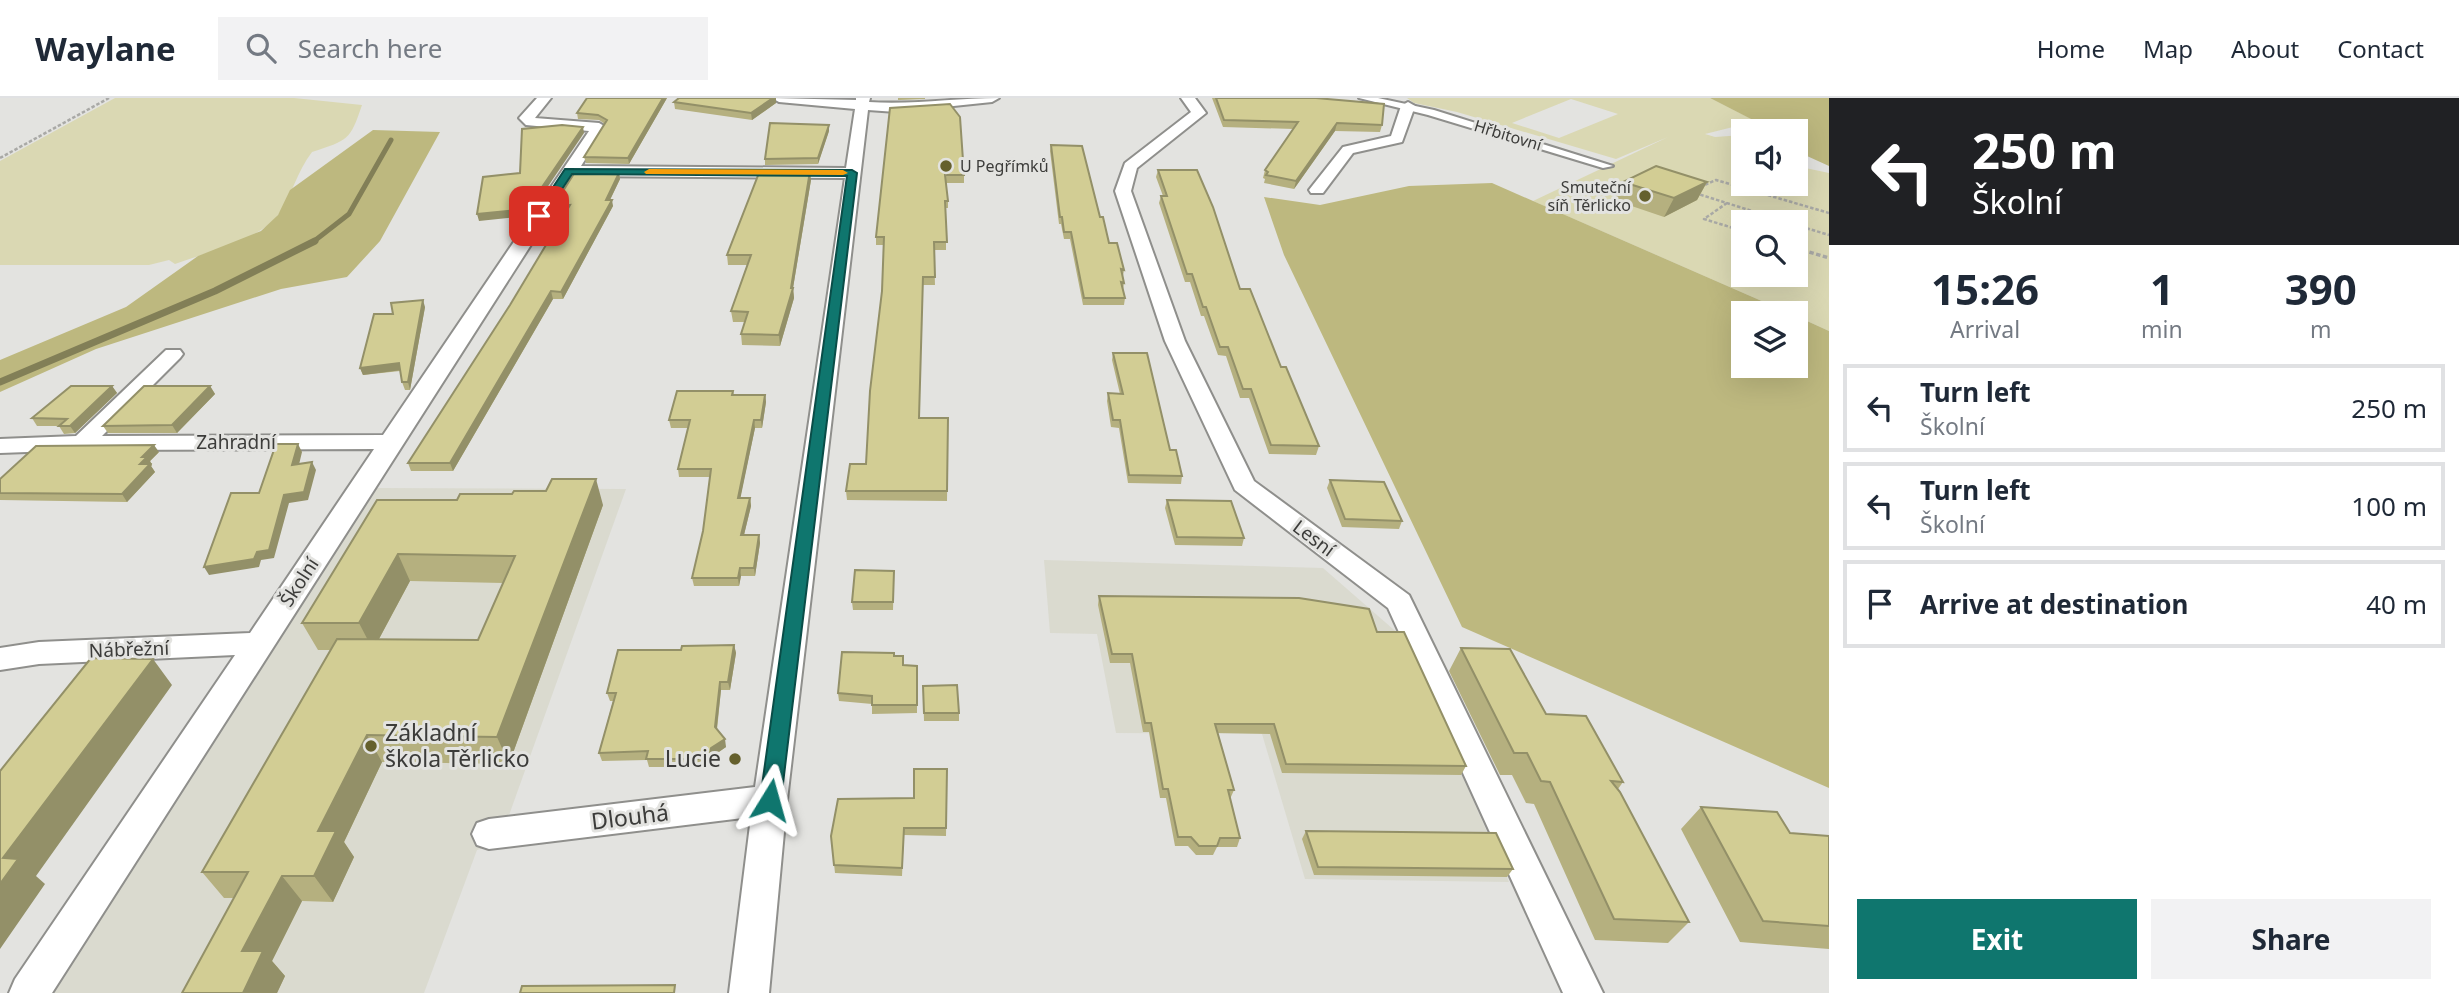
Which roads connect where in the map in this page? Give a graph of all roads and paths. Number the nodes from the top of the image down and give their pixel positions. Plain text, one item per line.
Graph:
1 (109, 98) edge
2 (544, 98) edge
3 (779, 98) edge
4 (992, 98) edge
5 (1188, 98) edge
6 (1364, 98) edge
7 (862, 102) edge
8 (1408, 106) junction
9 (0, 158) edge
10 (1607, 166) dead end
11 (569, 171) junction
12 (852, 173) junction
13 (1317, 190) dead end
14 (1727, 203) junction
15 (1749, 210) edge
16 (1829, 213) edge
17 (1731, 227) edge
18 (1808, 229) edge
19 (1829, 235) edge
20 (1808, 252) edge
21 (1829, 258) edge
22 (173, 354) dead end
23 (391, 442) junction
24 (82, 443) junction
25 (0, 446) edge
26 (259, 643) junction
27 (0, 659) edge
28 (770, 800) junction
29 (489, 834) dead end
30 (29, 993) edge
31 (749, 993) edge
32 (1583, 993) edge

1 - 9 path
2 - 11 street, Školní
3 - 7 street
4 - 7 street
5 - 32 street, Lesní
6 - 8 street, Hřbitovní
7 - 12 street
8 - 10 street, Hřbitovní
8 - 13 street
11 - 12 street
11 - 23 street, Školní
12 - 28 street
14 - 15 path
14 - 16 path
14 - 17 path
18 - 19 path
20 - 21 path
22 - 24 street
23 - 24 street, Zahradní
23 - 26 street, Školní
24 - 25 street, Zahradní
26 - 27 street, Nábřežní
26 - 30 street, Školní
28 - 29 street, Dlouhá
28 - 31 street

